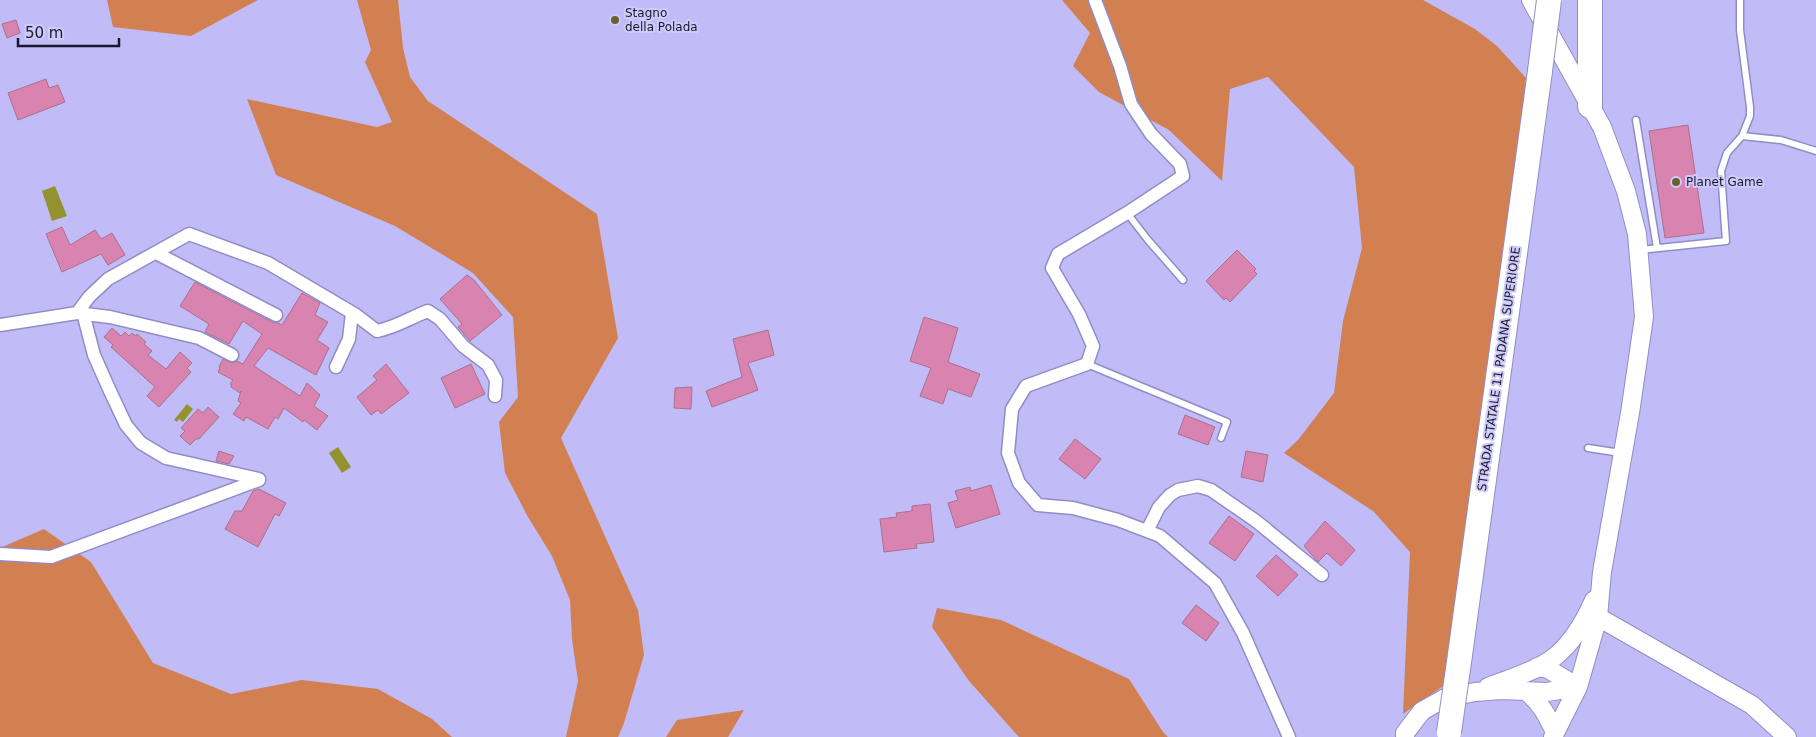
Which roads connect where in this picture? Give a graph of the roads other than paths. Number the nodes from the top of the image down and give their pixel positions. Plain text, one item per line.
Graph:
1 (1095, 0) edge
2 (1531, 0) edge
3 (1550, 0) edge
4 (1590, 0) edge
5 (1740, 0) edge
6 (1590, 106) junction
7 (1636, 120) dead end
8 (1742, 136) junction
9 (1816, 151) edge
10 (1128, 213) junction
11 (1657, 248) junction
12 (1638, 250) junction
13 (156, 253) junction
14 (1183, 280) dead end
15 (80, 313) junction
16 (352, 313) junction
17 (276, 315) dead end
18 (0, 325) edge
19 (232, 355) dead end
20 (1087, 364) junction
21 (336, 367) dead end
22 (495, 396) dead end
23 (1221, 438) dead end
24 (1588, 448) dead end
25 (1622, 453) junction
26 (1147, 531) junction
27 (0, 554) edge
28 (1322, 575) dead end
29 (1600, 583) junction
30 (1598, 617) junction
31 (1537, 667) junction
32 (1578, 687) junction
33 (1476, 692) junction
34 (1527, 692) junction
35 (1449, 734) edge
36 (1554, 734) edge
37 (1289, 737) edge
38 (1405, 737) edge
39 (1787, 737) edge

1 - 10 street
2 - 6 street
3 - 35 highway, STRADA STATALE 11 PADANA SUPERIORE, bridge
4 - 6 highway
5 - 8 lane
6 - 12 street
7 - 11 lane
8 - 9 lane
8 - 11 lane
10 - 14 lane
10 - 20 street
11 - 12 lane
12 - 25 street
13 - 15 street
13 - 16 street
13 - 17 street
15 - 18 street
15 - 19 street
15 - 27 street
16 - 21 street
16 - 22 street
20 - 23 lane
20 - 26 street
24 - 25 lane
25 - 29 street
26 - 28 street
26 - 37 street
29 - 30 street
29 - 31 street
30 - 32 street
30 - 39 street
31 - 32 street
31 - 33 street
32 - 34 street
32 - 36 street
33 - 34 street
33 - 38 street
34 - 36 street

